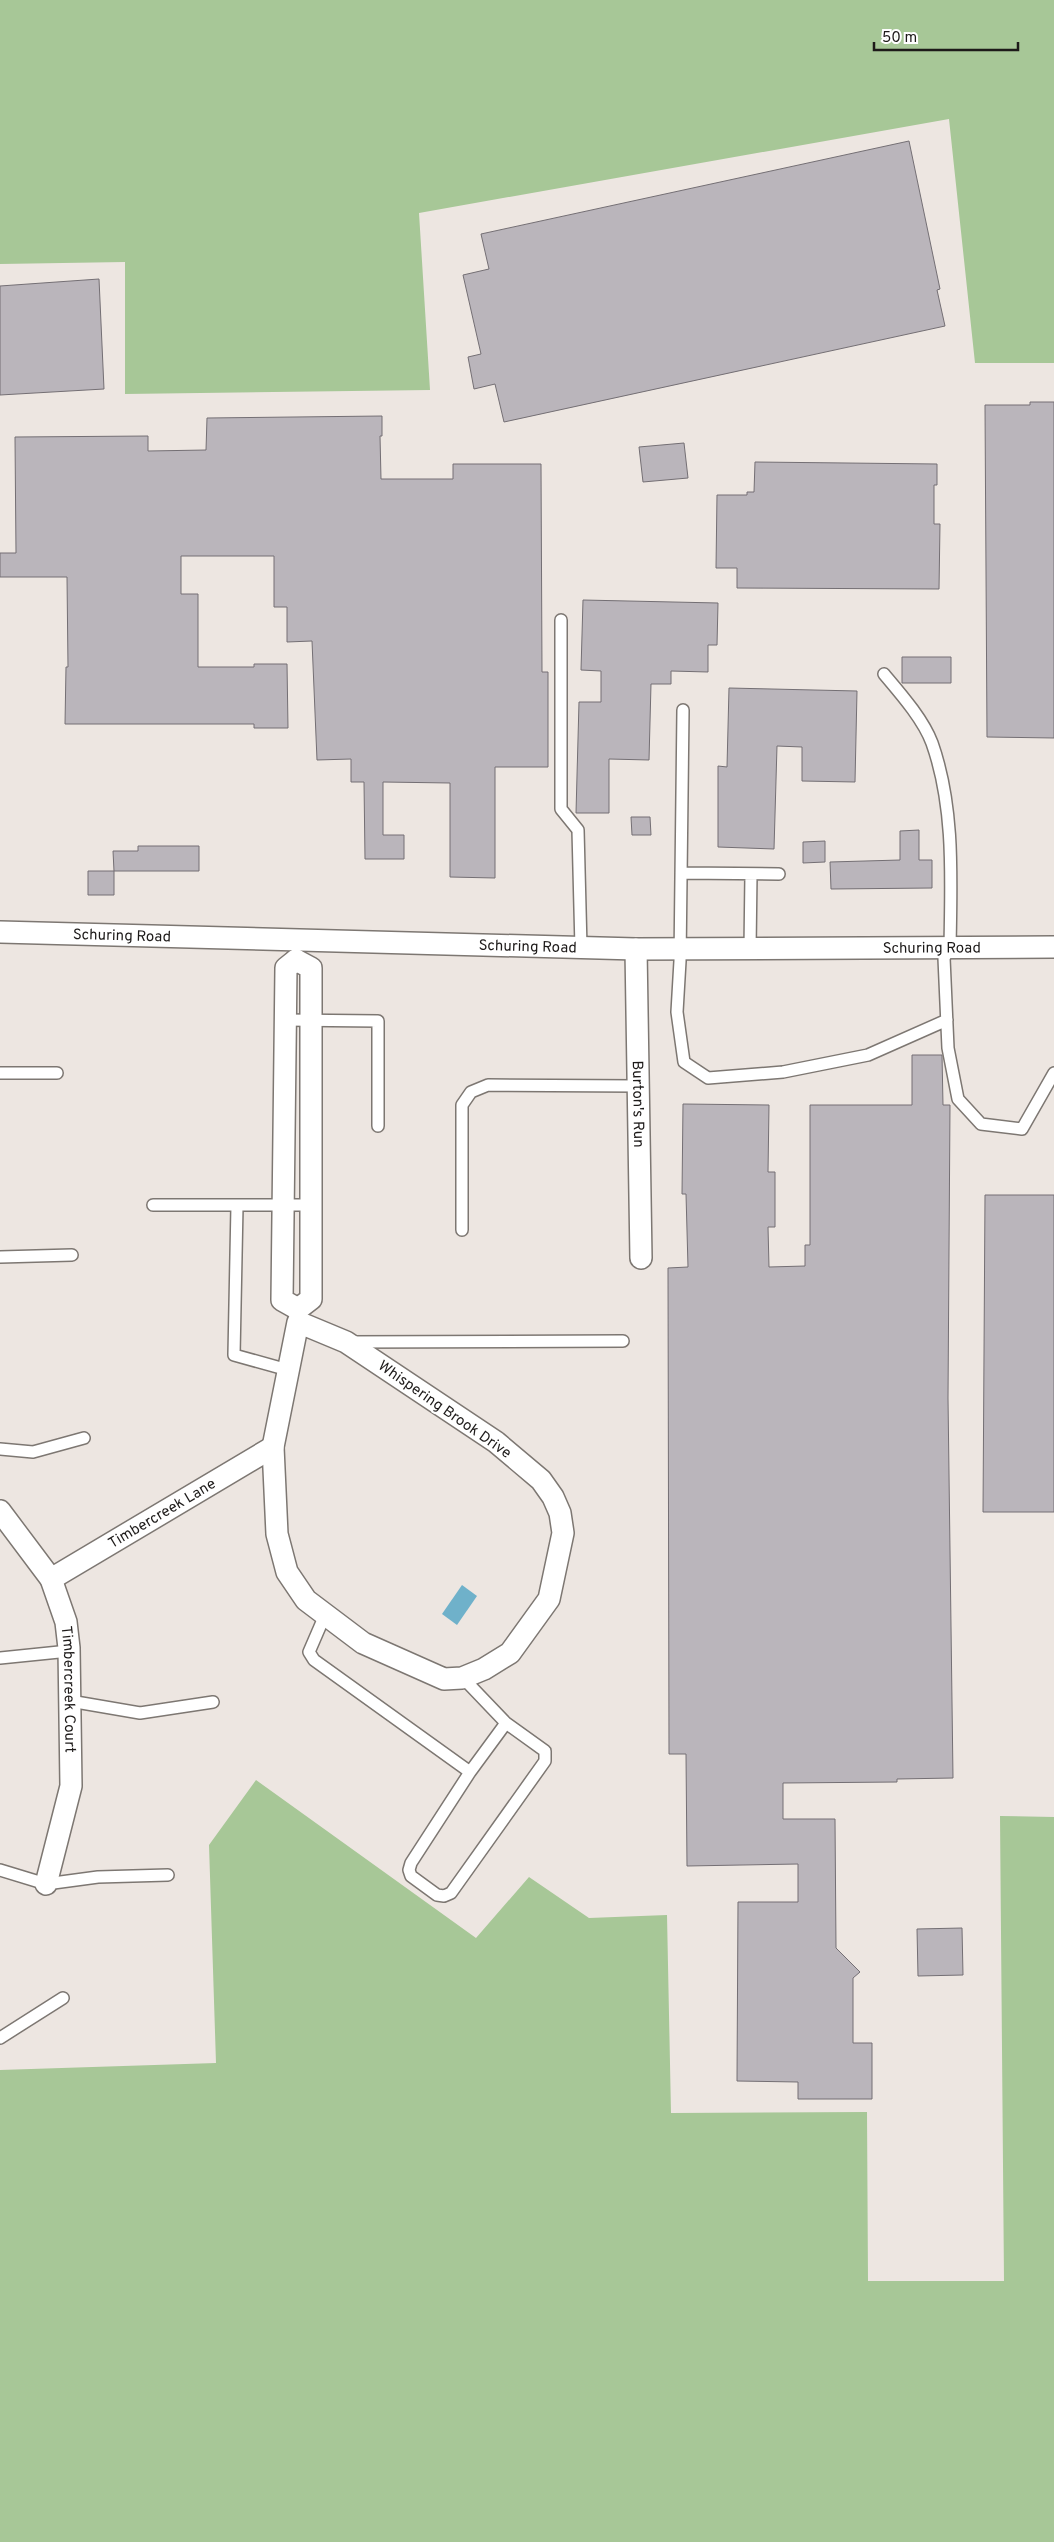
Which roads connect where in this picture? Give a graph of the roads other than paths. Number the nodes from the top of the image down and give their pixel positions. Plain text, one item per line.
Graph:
1 (560, 620) dead end
2 (884, 674) dead end
3 (682, 710) dead end
4 (681, 873) junction
5 (751, 874) junction
6 (779, 874) dead end
7 (0, 932) edge
8 (580, 948) junction
9 (950, 948) junction
10 (1054, 948) edge
11 (636, 949) junction
12 (680, 949) junction
13 (750, 949) junction
14 (296, 951) junction
15 (284, 1020) junction
16 (312, 1020) junction
17 (947, 1020) junction
18 (0, 1073) edge
19 (56, 1073) dead end
20 (1054, 1073) edge
21 (638, 1086) junction
22 (378, 1126) dead end
23 (311, 1205) junction
24 (153, 1206) dead end
25 (237, 1206) junction
26 (284, 1206) junction
27 (462, 1230) dead end
28 (72, 1256) dead end
29 (0, 1257) edge
30 (641, 1258) dead end
31 (298, 1316) junction
32 (623, 1341) dead end
33 (346, 1342) junction
34 (288, 1370) junction
35 (84, 1438) dead end
36 (273, 1446) junction
37 (0, 1449) edge
38 (0, 1512) edge
39 (51, 1579) junction
40 (325, 1615) junction
41 (69, 1651) junction
42 (0, 1658) edge
43 (463, 1678) junction
44 (70, 1701) junction
45 (213, 1702) dead end
46 (506, 1723) junction
47 (470, 1772) junction
48 (0, 1870) edge
49 (168, 1875) dead end
50 (46, 1884) junction
51 (63, 1998) dead end
52 (0, 2038) edge

1 - 8 lane
2 - 9 lane
3 - 4 lane
4 - 5 lane
4 - 12 lane
5 - 6 lane
5 - 13 lane
7 - 14 street, Schuring Road
8 - 11 street, Schuring Road
8 - 14 street, Schuring Road
9 - 10 street, Schuring Road
9 - 13 street, Schuring Road
9 - 17 lane
11 - 12 street, Schuring Road
11 - 21 street, Burton's Run
12 - 13 street, Schuring Road
12 - 17 lane
14 - 15 street, Whispering Brook Drive
14 - 16 street, Whispering Brook Drive
15 - 16 lane
15 - 26 street, Whispering Brook Drive
16 - 22 lane
16 - 23 street, Whispering Brook Drive
17 - 20 lane
18 - 19 lane
21 - 27 lane
21 - 30 street, Burton's Run
23 - 26 lane
23 - 31 street, Whispering Brook Drive
24 - 25 lane
25 - 26 lane
25 - 34 lane
26 - 31 street, Whispering Brook Drive
28 - 29 lane
31 - 33 street, Whispering Brook Drive
31 - 34 street, Whispering Brook Drive
32 - 33 lane
33 - 43 street, Whispering Brook Drive
34 - 36 street, Whispering Brook Drive
35 - 37 lane
36 - 39 street, Timbercreek Lane
36 - 40 street, Whispering Brook Drive
38 - 39 street, Timbercreek Court
39 - 41 street, Timbercreek Court
40 - 43 street, Whispering Brook Drive
40 - 47 lane
41 - 42 lane
41 - 44 street, Timbercreek Court
43 - 46 lane
44 - 45 lane
44 - 50 street, Timbercreek Court
46 - 47 lane
46 - 47 lane
48 - 50 lane
49 - 50 lane
51 - 52 lane

